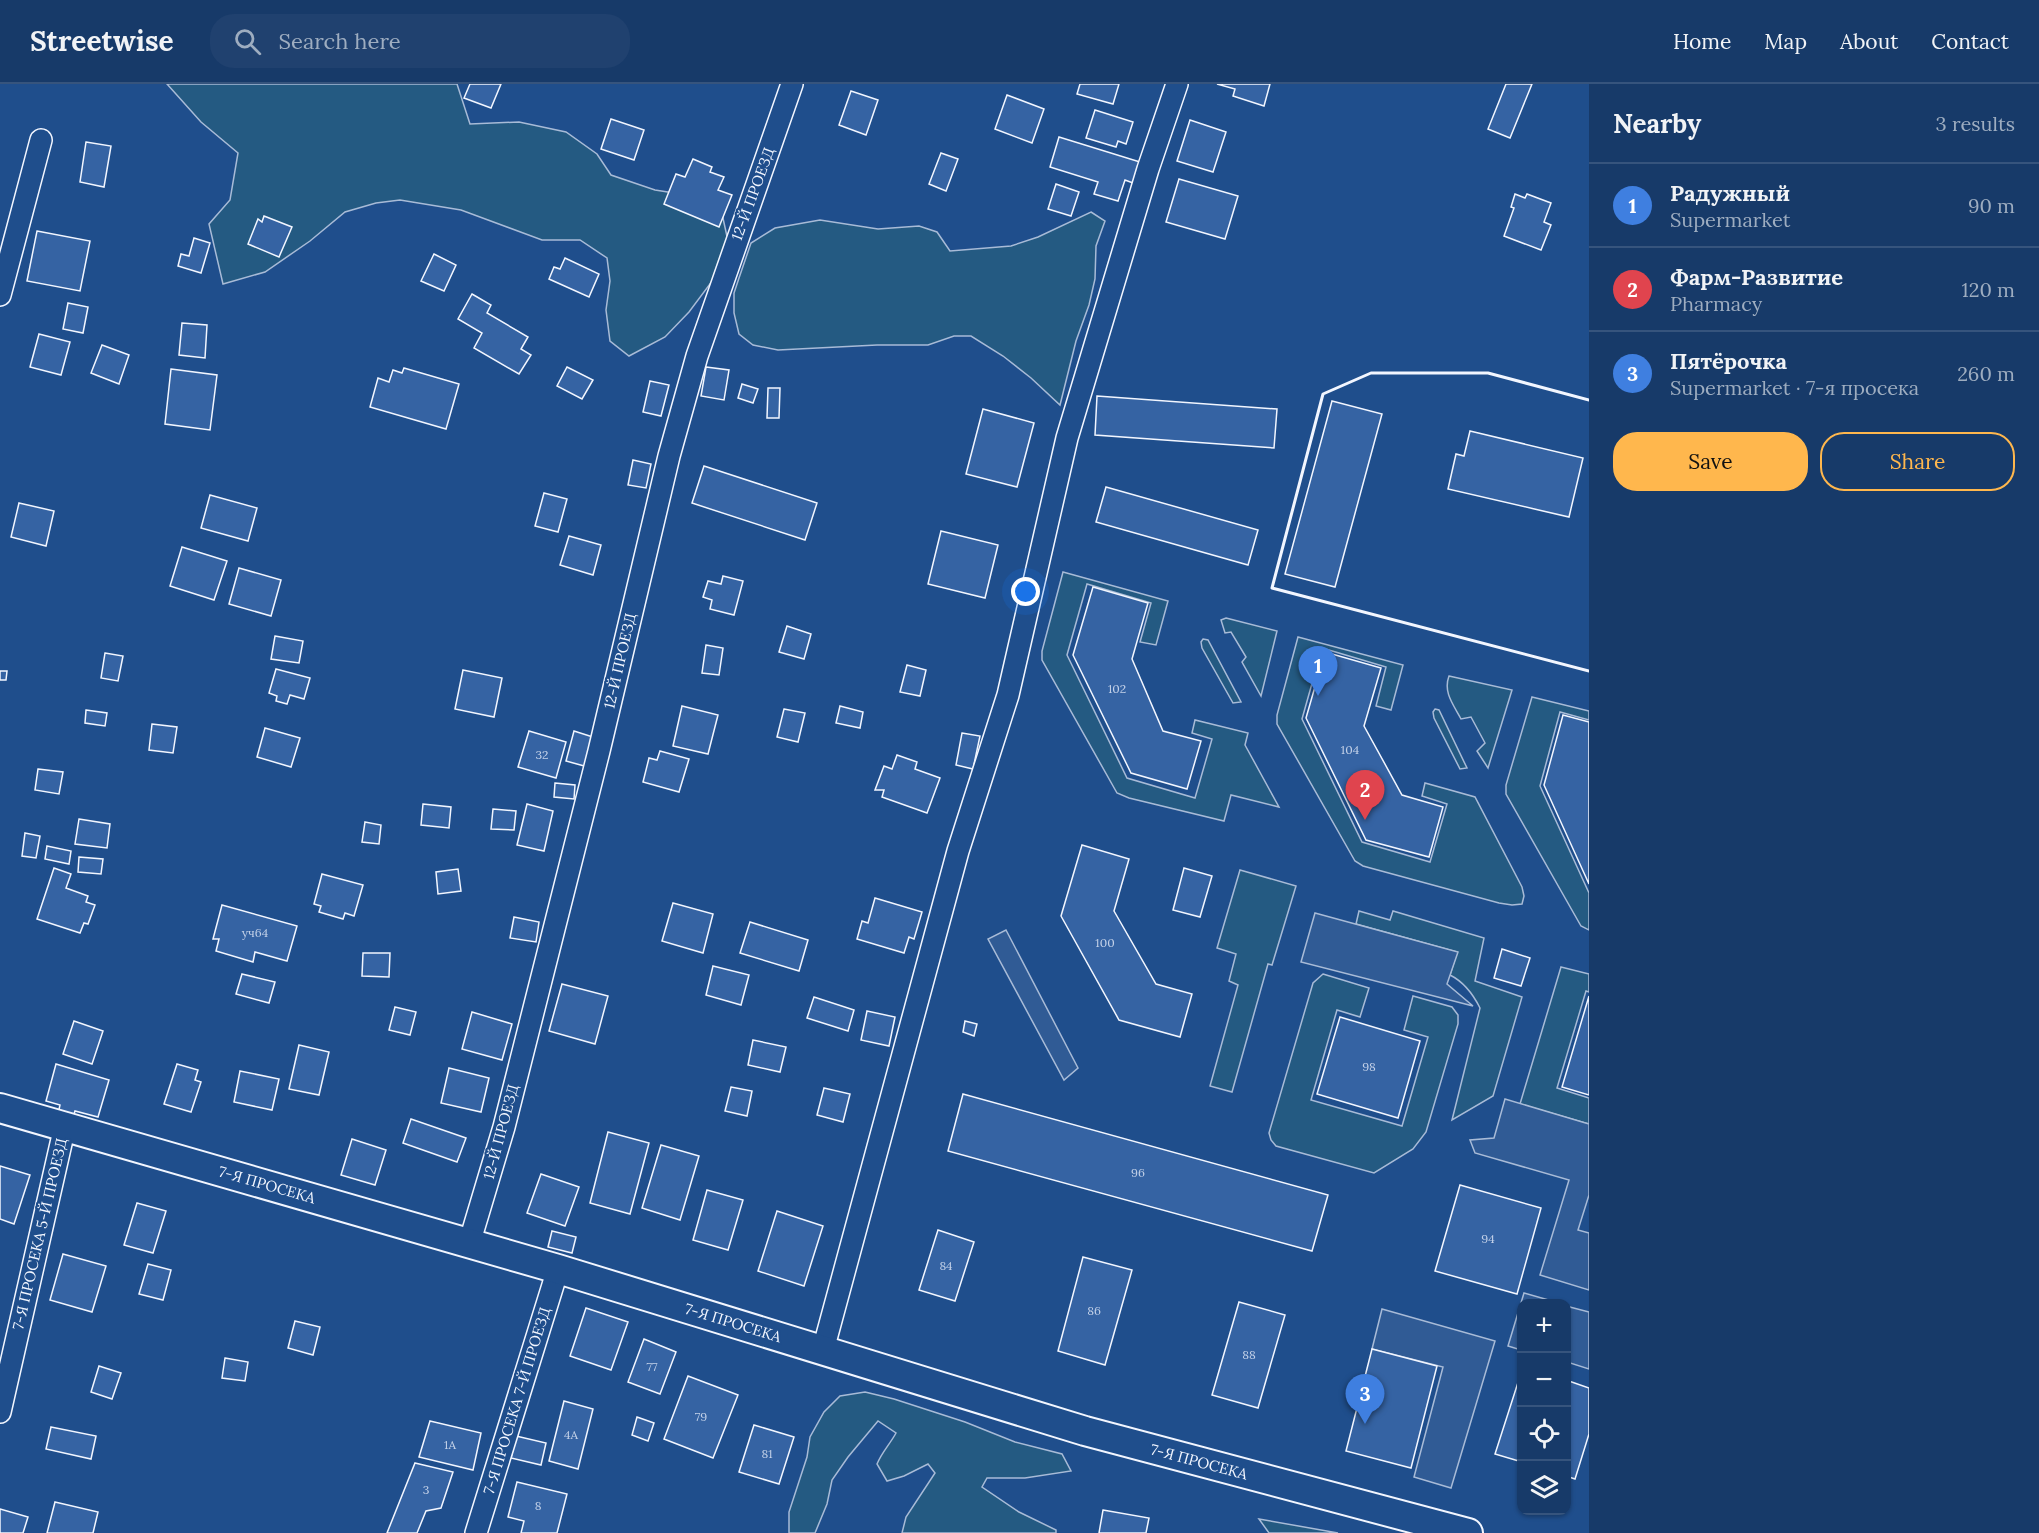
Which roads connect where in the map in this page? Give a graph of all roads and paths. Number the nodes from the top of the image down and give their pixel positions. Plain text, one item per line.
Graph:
1 (792, 84) edge
2 (1177, 84) edge
3 (41, 140) dead end
4 (0, 295) edge
5 (0, 1108) edge
6 (65, 1126) junction
7 (469, 1244) junction
8 (558, 1269) junction
9 (823, 1350) junction
10 (0, 1412) edge
11 (476, 1533) edge
12 (1468, 1533) edge

1 - 7 street, 12-Й ПРОЕЗД
2 - 9 street
3 - 4 street
5 - 6 street, 7-Я ПРОСЕКА
6 - 7 street, 7-Я ПРОСЕКА
6 - 10 street, 7-Я ПРОСЕКА 5-Й ПРОЕЗД
7 - 8 street, 7-Я ПРОСЕКА
8 - 9 street, 7-Я ПРОСЕКА
8 - 11 street, 7-Я ПРОСЕКА 7-Й ПРОЕЗД
9 - 12 street, 7-Я ПРОСЕКА

